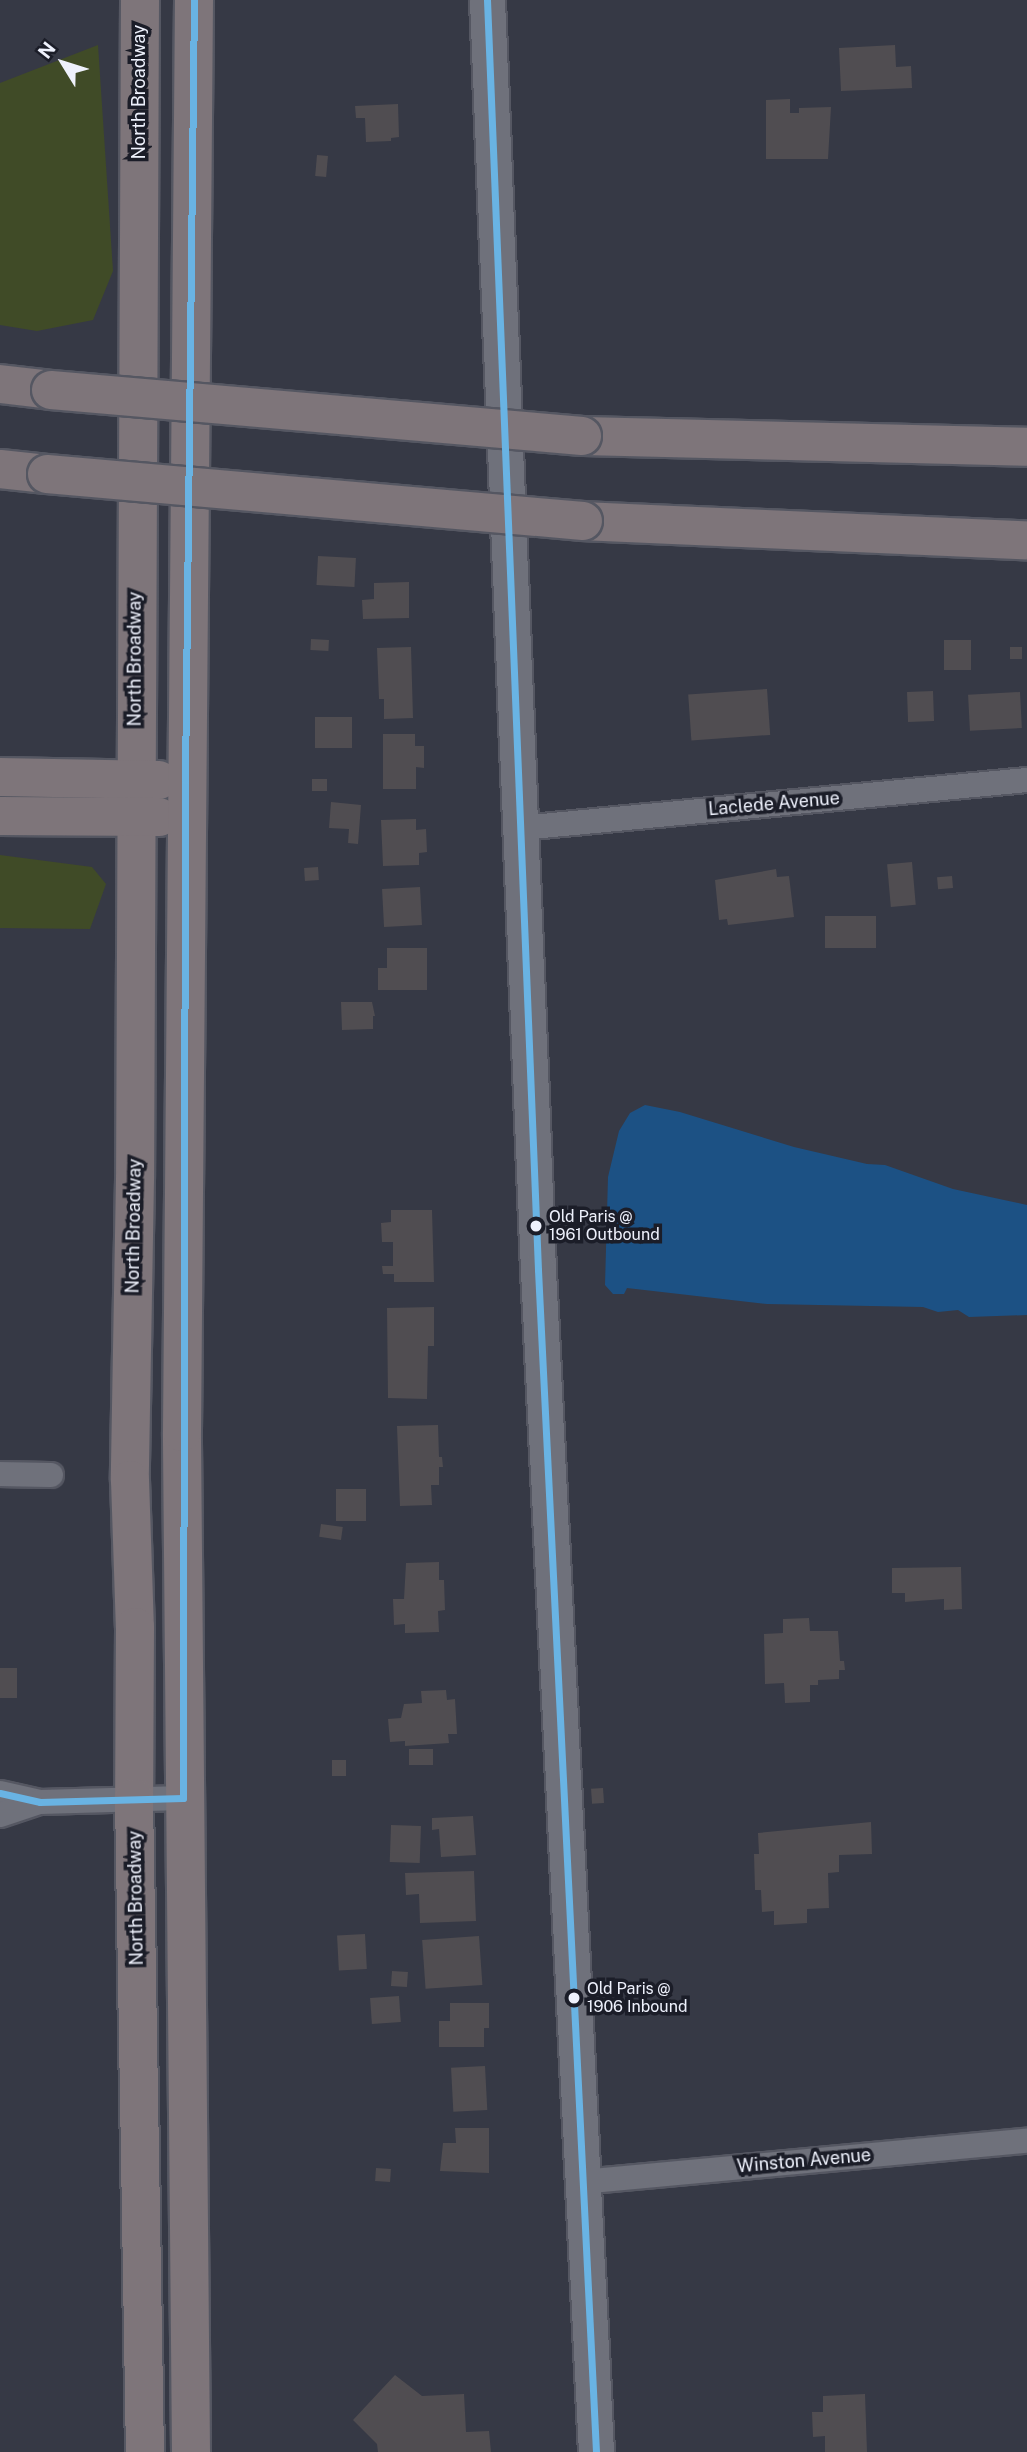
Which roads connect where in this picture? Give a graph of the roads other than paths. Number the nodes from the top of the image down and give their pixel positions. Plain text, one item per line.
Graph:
1 (140, 0) edge
2 (194, 0) edge
3 (487, 0) edge
4 (0, 384) edge
5 (1027, 447) edge
6 (0, 470) edge
7 (1027, 540) edge
8 (0, 777) edge
9 (134, 780) junction
10 (1027, 780) edge
11 (186, 798) junction
12 (0, 816) edge
13 (135, 818) junction
14 (521, 828) junction
15 (0, 1474) edge
16 (51, 1475) dead end
17 (0, 1793) edge
18 (134, 1798) junction
19 (183, 1798) junction
20 (40, 1802) junction
21 (0, 1815) edge
22 (1027, 2141) edge
23 (582, 2182) junction
24 (145, 2452) edge
25 (191, 2452) edge
26 (596, 2452) edge

1 - 9 highway, North Broadway
2 - 11 highway
3 - 14 street
4 - 5 highway, bridge
6 - 7 highway, bridge
8 - 9 highway
9 - 11 highway
9 - 13 highway, North Broadway
10 - 14 street, Laclede Avenue
11 - 13 highway
11 - 19 highway
12 - 13 highway
13 - 18 highway, North Broadway
14 - 23 street
15 - 16 street
17 - 20 street
18 - 19 street
18 - 20 street
18 - 24 highway, North Broadway
19 - 25 highway
20 - 21 street
22 - 23 street, Winston Avenue
23 - 26 street

